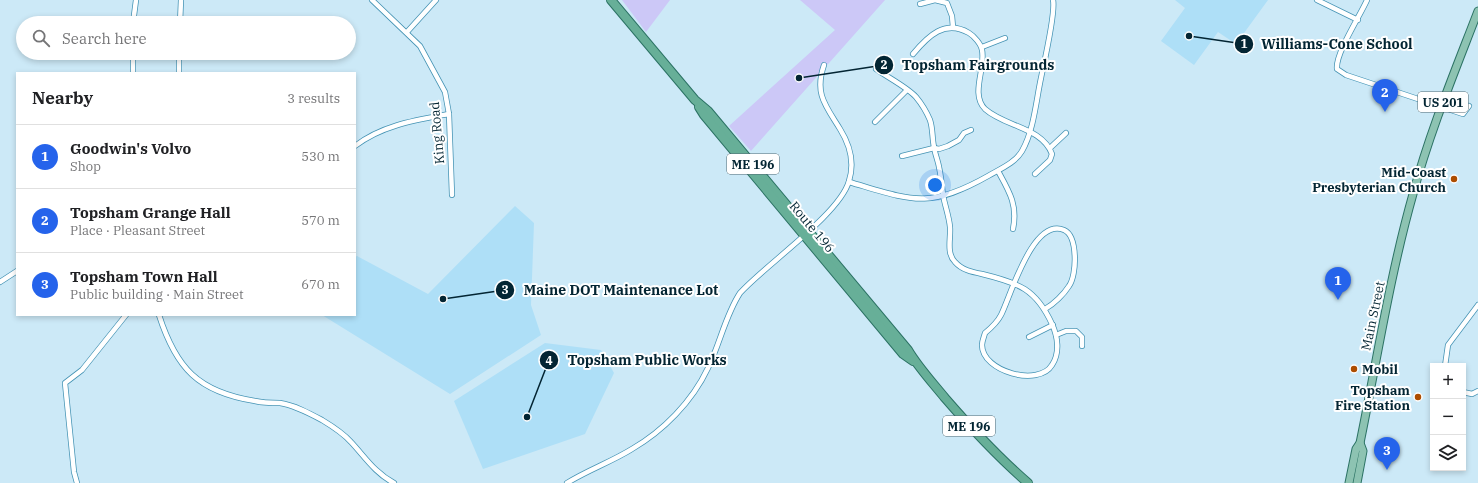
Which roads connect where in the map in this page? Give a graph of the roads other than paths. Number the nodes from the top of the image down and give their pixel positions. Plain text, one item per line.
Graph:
1 (136, 0) edge
2 (181, 0) edge
3 (372, 0) edge
4 (436, 0) edge
5 (611, 0) edge
6 (1053, 0) edge
7 (1317, 0) edge
8 (1368, 0) edge
9 (920, 4) dead end
10 (1478, 11) edge
11 (134, 16) edge
12 (180, 16) edge
13 (1358, 20) junction
14 (953, 27) junction
15 (407, 32) junction
16 (1005, 38) dead end
17 (982, 47) junction
18 (913, 54) dead end
19 (133, 60) edge
20 (179, 60) edge
21 (824, 65) dead end
22 (876, 69) dead end
23 (133, 72) edge
24 (179, 72) edge
25 (907, 90) junction
26 (1469, 106) dead end
27 (1441, 107) junction
28 (448, 114) junction
29 (875, 122) dead end
30 (970, 130) dead end
31 (1030, 131) junction
32 (1066, 133) dead end
33 (356, 145) edge
34 (934, 148) junction
35 (1050, 148) junction
36 (902, 156) dead end
37 (998, 171) junction
38 (1035, 174) dead end
39 (849, 182) junction
40 (452, 195) dead end
41 (943, 196) junction
42 (1013, 229) dead end
43 (806, 233) junction
44 (16, 272) edge
45 (0, 282) edge
46 (1015, 284) junction
47 (1478, 304) edge
48 (1045, 309) junction
49 (125, 316) edge
50 (159, 316) edge
51 (1053, 325) junction
52 (1056, 335) junction
53 (1029, 337) dead end
54 (1082, 346) dead end
55 (1445, 363) edge
56 (1478, 392) edge
57 (1466, 393) edge
58 (1360, 443) junction
59 (77, 483) edge
60 (394, 483) edge
61 (567, 483) edge
62 (1028, 483) edge
63 (1349, 483) edge
64 (1357, 483) edge

1 - 11 street
2 - 12 street
3 - 15 street, King Road
4 - 15 street
5 - 43 highway, Route 196 / ME 196
6 - 31 street
7 - 13 street
8 - 13 street
9 - 14 street
10 - 27 main road, US 201
13 - 27 street
14 - 17 street
14 - 18 street
15 - 28 street, King Road
16 - 17 street
17 - 31 street
19 - 23 street
20 - 24 street
21 - 39 street
22 - 25 street
25 - 29 street
25 - 34 street
26 - 27 street
27 - 58 main road, Main Street / US 201
28 - 33 street
28 - 40 street, King Road
30 - 34 street
31 - 35 street
31 - 37 street
32 - 35 street
34 - 36 street
34 - 41 street
35 - 38 street
37 - 41 street
37 - 42 street
39 - 41 street
39 - 43 street
41 - 46 street
43 - 61 street
43 - 62 highway, Route 196 / ME 196
44 - 45 street
46 - 48 street
46 - 48 street
46 - 52 street
47 - 55 street
48 - 51 street
49 - 59 street
50 - 60 street
51 - 52 street
51 - 53 street
52 - 54 street
56 - 57 street
58 - 63 main road, Main Street / US 201
58 - 64 main road, Main Street / US 201

